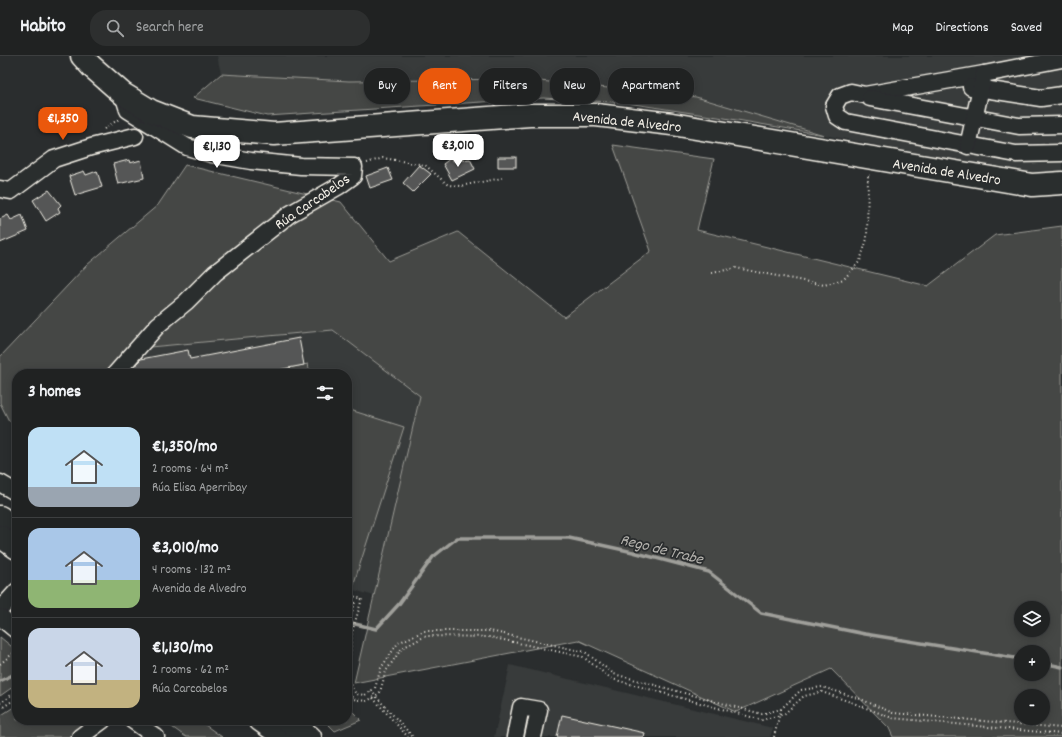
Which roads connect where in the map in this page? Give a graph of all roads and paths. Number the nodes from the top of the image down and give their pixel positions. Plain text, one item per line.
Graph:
1 (82, 56) edge
2 (101, 56) edge
3 (1062, 59) edge
4 (982, 81) junction
5 (124, 94) junction
6 (865, 95) junction
7 (1062, 96) edge
8 (974, 118) junction
9 (1062, 125) edge
10 (218, 130) junction
11 (135, 136) dead end
12 (968, 146) junction
13 (1062, 153) edge
14 (354, 167) junction
15 (875, 176) dead end
16 (502, 178) dead end
17 (1062, 183) edge
18 (1032, 185) junction
19 (0, 189) edge
20 (1062, 197) edge
21 (712, 273) dead end
22 (119, 369) edge
23 (0, 483) edge
24 (12, 490) edge
25 (0, 517) edge
26 (12, 526) edge
27 (0, 536) edge
28 (12, 544) edge
29 (352, 596) edge
30 (12, 597) edge
31 (352, 602) edge
32 (0, 610) edge
33 (352, 612) edge
34 (0, 617) edge
35 (12, 627) edge
36 (352, 632) edge
37 (12, 654) edge
38 (0, 664) edge
39 (352, 688) edge
40 (371, 690) junction
41 (12, 695) edge
42 (374, 697) junction
43 (352, 698) edge
44 (12, 701) edge
45 (0, 703) edge
46 (0, 709) edge
47 (781, 709) junction
48 (779, 716) junction
49 (96, 725) edge
50 (139, 725) edge
51 (267, 725) edge
52 (294, 725) edge
53 (1062, 728) edge
54 (1062, 734) edge
55 (80, 737) edge
56 (156, 737) edge
57 (284, 737) edge
58 (310, 737) edge
59 (408, 737) edge
60 (413, 737) edge
61 (515, 737) edge
62 (533, 737) edge
63 (774, 737) edge

1 - 5 highway, Avenida de Alvedro
2 - 10 highway, Avenida de Alvedro
3 - 4 street
4 - 6 street
4 - 7 street
4 - 8 street
5 - 10 highway, Avenida de Alvedro
5 - 14 street, Rúa Carcabelos
6 - 8 street
6 - 12 street
8 - 9 street
8 - 12 street
10 - 18 highway, Avenida de Alvedro
11 - 19 street
12 - 13 street
14 - 16 path
14 - 22 street, Rúa Carcabelos
15 - 21 path
17 - 18 highway, Avenida de Alvedro
18 - 20 highway, Avenida de Alvedro
23 - 24 street
25 - 26 highway
27 - 28 highway
29 - 36 path
30 - 32 street
31 - 33 path
34 - 35 street
37 - 38 path
39 - 40 path
40 - 42 path
40 - 47 path
41 - 45 path
42 - 43 path
42 - 48 path
42 - 59 path
42 - 60 path
44 - 46 path
47 - 48 path
47 - 53 path
48 - 54 path
48 - 63 path
49 - 55 street
50 - 56 street
51 - 57 highway
52 - 58 highway
61 - 62 street

